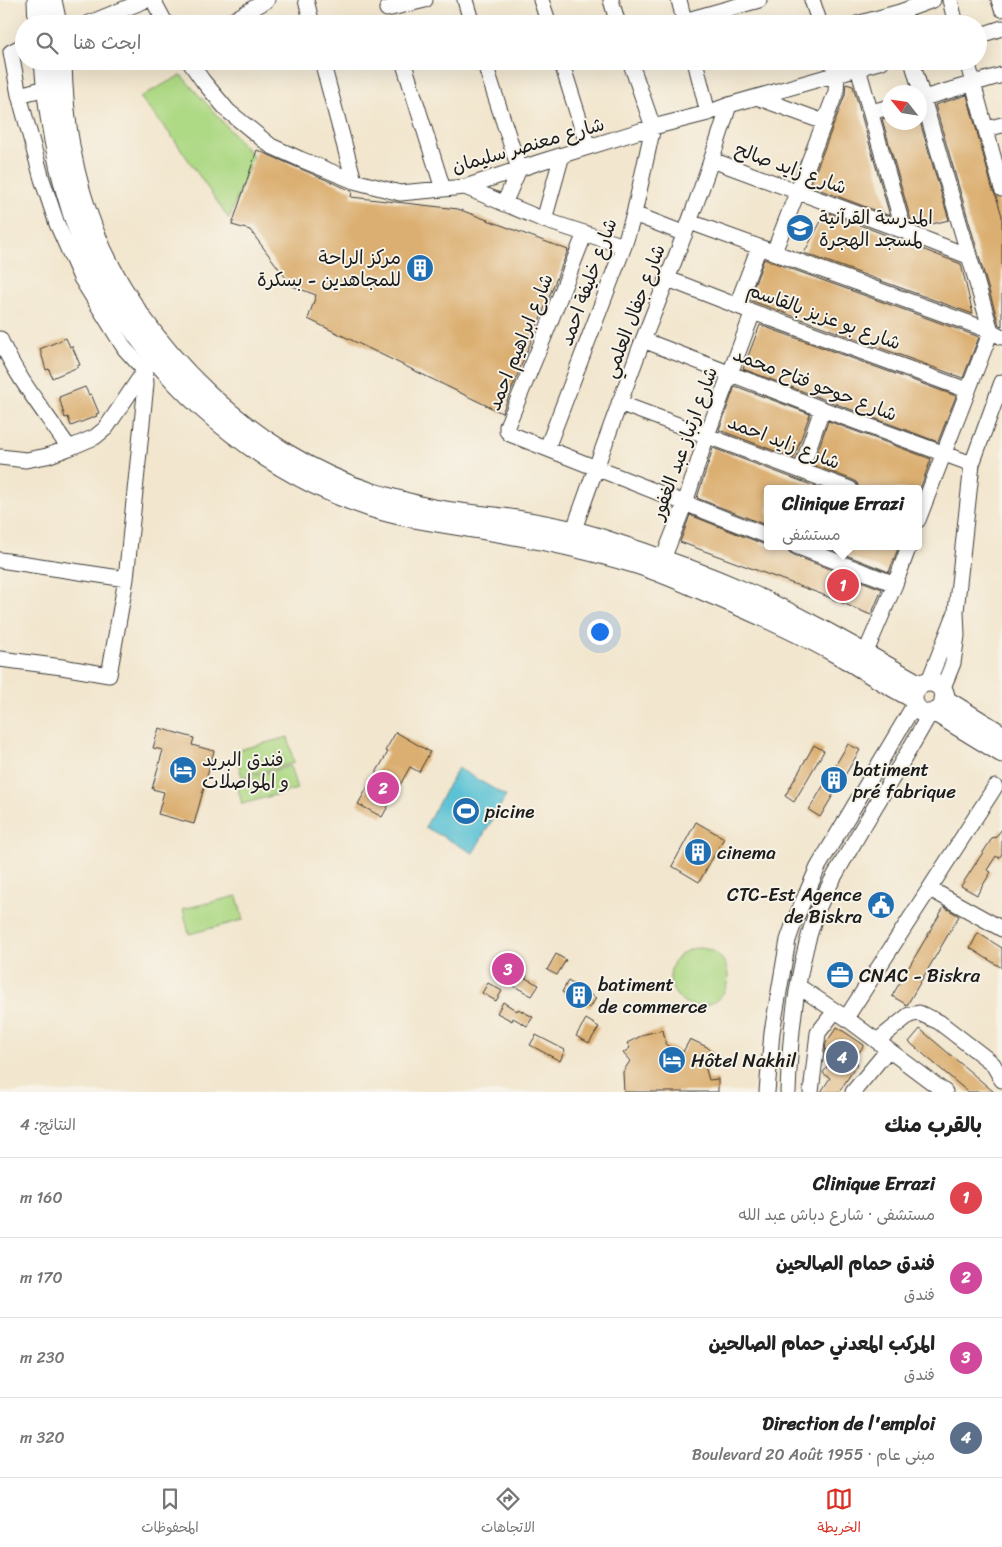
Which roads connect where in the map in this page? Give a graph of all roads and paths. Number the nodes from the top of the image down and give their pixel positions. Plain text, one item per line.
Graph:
1 (37, 0) edge
2 (52, 0) edge
3 (146, 0) edge
4 (153, 0) edge
5 (267, 0) edge
6 (306, 0) edge
7 (425, 0) edge
8 (465, 0) edge
9 (542, 0) edge
10 (611, 0) edge
11 (679, 0) edge
12 (759, 0) edge
13 (812, 0) edge
14 (933, 0) edge
15 (950, 0) edge
16 (999, 0) edge
17 (1002, 9) edge
18 (388, 11) edge
19 (900, 12) edge
20 (38, 15) edge
21 (55, 15) edge
22 (110, 15) edge
23 (161, 15) edge
24 (242, 15) edge
25 (310, 15) edge
26 (469, 15) edge
27 (546, 15) edge
28 (615, 15) edge
29 (683, 15) edge
30 (709, 15) edge
31 (817, 15) edge
32 (954, 15) edge
33 (1002, 28) edge
34 (987, 33) edge
35 (11, 51) edge
36 (45, 70) edge
37 (62, 70) edge
38 (195, 70) edge
39 (324, 70) edge
40 (406, 70) edge
41 (487, 70) edge
42 (564, 70) edge
43 (633, 70) edge
44 (697, 70) edge
45 (829, 70) edge
46 (834, 70) edge
47 (859, 70) edge
48 (914, 70) edge
49 (970, 70) edge
50 (1002, 75) edge
51 (974, 84) junction
52 (918, 85) edge
53 (46, 88) junction
54 (18, 95) junction
55 (927, 97) edge
56 (759, 98) junction
57 (729, 105) junction
58 (882, 109) edge
59 (871, 112) junction
60 (708, 113) junction
61 (927, 119) edge
62 (824, 122) junction
63 (1002, 125) edge
64 (653, 127) junction
65 (986, 129) junction
66 (588, 147) junction
67 (562, 156) junction
68 (712, 160) junction
69 (518, 169) junction
70 (354, 181) junction
71 (465, 187) junction
72 (443, 189) junction
73 (1002, 189) edge
74 (798, 192) junction
75 (504, 204) junction
76 (634, 214) junction
77 (544, 220) junction
78 (688, 228) junction
79 (904, 231) junction
80 (585, 233) junction
81 (624, 246) junction
82 (766, 250) junction
83 (968, 256) junction
84 (89, 275) junction
85 (668, 279) junction
86 (737, 305) junction
87 (753, 312) junction
88 (996, 334) edge
89 (0, 339) edge
90 (643, 340) junction
91 (150, 363) junction
92 (731, 373) junction
93 (1002, 382) edge
94 (967, 390) junction
95 (619, 403) junction
96 (822, 409) junction
97 (707, 434) junction
98 (69, 448) junction
99 (547, 448) junction
100 (943, 453) junction
101 (0, 457) edge
102 (972, 464) junction
103 (596, 467) junction
104 (801, 470) junction
105 (840, 485) edge
106 (685, 503) junction
107 (922, 508) edge
108 (573, 532) junction
109 (764, 534) edge
110 (806, 550) edge
111 (907, 550) edge
112 (663, 559) junction
113 (0, 560) edge
114 (126, 579) junction
115 (895, 584) junction
116 (865, 654) junction
117 (2, 656) edge
118 (928, 698) junction
119 (1002, 735) edge
120 (1002, 753) edge
121 (994, 787) dead end
122 (930, 889) junction
123 (1002, 929) edge
124 (798, 986) junction
125 (841, 1015) junction
126 (882, 1045) junction
127 (1002, 1080) edge
128 (936, 1090) edge
129 (768, 1092) edge
130 (788, 1092) edge
131 (811, 1092) edge
132 (853, 1092) edge

1 - 20 main road
2 - 21 main road
3 - 22 street
4 - 23 street
5 - 24 street
6 - 25 street
7 - 18 street
8 - 26 street
9 - 27 street
10 - 28 street
11 - 29 street
12 - 30 street
13 - 31 street
14 - 19 street
15 - 32 street
16 - 17 street
33 - 34 street
35 - 54 street
36 - 53 main road
37 - 108 main road
38 - 70 street, شارع معنصر سليمان
39 - 70 street
40 - 72 street
41 - 69 street
42 - 66 street
43 - 64 street
44 - 60 street
45 - 56 street, شارع معنصر سليمان
46 - 62 street
47 - 59 street
48 - 52 street
49 - 51 street
50 - 51 street
51 - 55 street
51 - 65 street
53 - 54 street
53 - 84 main road
54 - 84 street
56 - 57 street, شارع معنصر سليمان
56 - 62 street
57 - 60 street, شارع معنصر سليمان
57 - 68 street, شارع جفال العلمي
58 - 59 street
59 - 79 street
60 - 64 street, شارع معنصر سليمان
61 - 83 street
62 - 74 street
63 - 65 street
64 - 66 street, شارع معنصر سليمان
64 - 76 street, شارع خليفة احمد
65 - 73 street
66 - 67 street, شارع معنصر سليمان
67 - 69 street, شارع معنصر سليمان
67 - 77 street
68 - 74 street, شارع زايد صالح
68 - 78 street, شارع جفال العلمي
69 - 71 street, شارع معنصر سليمان
69 - 75 street
70 - 72 street, شارع معنصر سليمان
71 - 72 street, شارع معنصر سليمان
71 - 75 street
74 - 79 street, شارع زايد صالح
74 - 82 street
75 - 77 street
76 - 78 street
76 - 81 street, شارع خليفة احمد
77 - 80 street
78 - 82 street
78 - 85 street, شارع جفال العلمي
79 - 83 street, شارع زايد صالح
80 - 81 street
80 - 99 street, شارع ابراهيم احمد
81 - 99 street, شارع خليفة احمد
82 - 86 street
82 - 88 street
83 - 88 street
84 - 91 main road
85 - 86 street, شارع بو عزيز بالقاسم
85 - 90 street, شارع جفال العلمي
86 - 87 street, شارع بو عزيز بالقاسم
87 - 92 street, شارع ارتباز عبد الغفور
87 - 94 street, شارع بو عزيز بالقاسم
88 - 94 street
89 - 98 street
90 - 92 street, شارع حوحو فتاح محمد
90 - 95 street, شارع جفال العلمي
91 - 98 street
91 - 114 street
91 - 118 main road
92 - 96 street, شارع حوحو فتاح محمد
92 - 97 street, شارع ارتباز عبد الغفور
93 - 102 street
94 - 100 street
95 - 97 street, شارع زايد احمد
95 - 103 street, شارع جفال العلمي
96 - 100 street, شارع حوحو فتاح محمد
96 - 104 street
97 - 104 street, شارع زايد احمد
97 - 106 street, شارع ارتباز عبد الغفور
98 - 101 street
99 - 103 street, شارع ابراهيم احمد
100 - 102 street, شارع حوحو فتاح محمد
100 - 107 street
102 - 118 street
103 - 106 street, شارع ابراهيم احمد
103 - 108 street, شارع جفال العلمي
104 - 105 street, شارع زايد احمد
106 - 109 street, شارع ابراهيم احمد
106 - 112 street, شارع ارتباز عبد الغفور
108 - 112 main road
110 - 115 street
111 - 115 street
112 - 116 main road
113 - 114 street
114 - 117 street
115 - 116 street
116 - 118 main road
118 - 119 main road
118 - 120 main road
118 - 124 street
118 - 129 street
121 - 122 street
122 - 123 street
122 - 125 street
124 - 125 street
124 - 130 street
125 - 126 street
125 - 131 street
126 - 127 street
126 - 128 street
126 - 132 street

